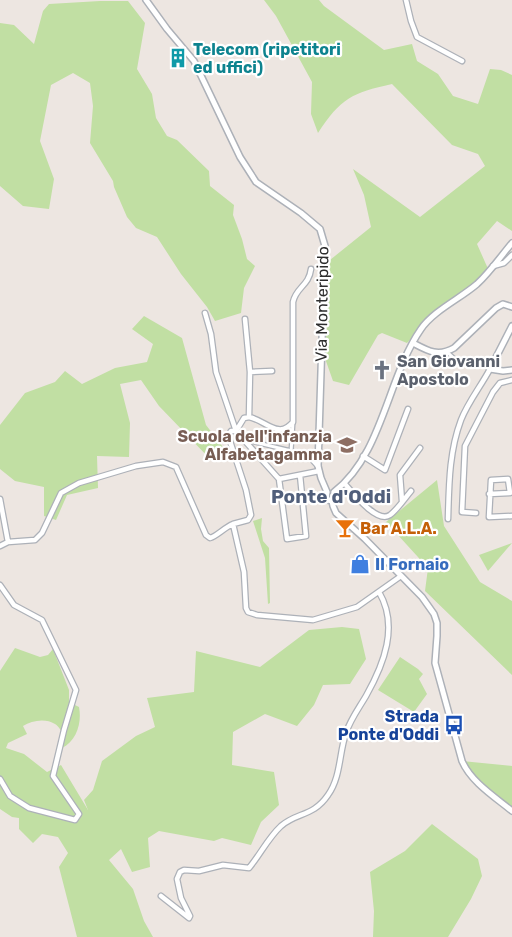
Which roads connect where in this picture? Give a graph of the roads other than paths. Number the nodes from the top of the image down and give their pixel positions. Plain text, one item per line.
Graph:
1 (146, 0) edge
2 (406, 0) edge
3 (462, 61) dead end
4 (512, 243) edge
5 (512, 255) edge
6 (493, 266) junction
7 (311, 269) dead end
8 (512, 307) edge
9 (205, 313) dead end
10 (245, 319) dead end
11 (512, 326) edge
12 (413, 342) junction
13 (447, 352) junction
14 (457, 361) dead end
15 (490, 369) junction
16 (512, 370) edge
17 (272, 371) dead end
18 (250, 372) junction
19 (512, 380) edge
20 (408, 409) dead end
21 (249, 417) junction
22 (294, 422) junction
23 (238, 432) junction
24 (245, 440) junction
25 (420, 448) dead end
26 (291, 452) junction
27 (308, 455) joint
28 (363, 456) junction
29 (319, 469) junction
30 (300, 475) junction
31 (279, 479) junction
32 (345, 484) junction
33 (411, 491) dead end
34 (327, 492) junction
35 (334, 492) junction
36 (489, 494) junction
37 (0, 499) edge
38 (332, 501) junction
39 (402, 501) junction
40 (476, 512) dead end
41 (512, 516) edge
42 (448, 519) dead end
43 (233, 524) junction
44 (8, 542) junction
45 (0, 546) edge
46 (401, 576) junction
47 (0, 585) edge
48 (379, 592) junction
49 (0, 778) edge
50 (512, 811) edge
51 (161, 896) dead end

1 - 29 street, Via Monteripido
2 - 3 street
4 - 6 street
5 - 6 street
6 - 12 street
7 - 22 street
8 - 13 street
9 - 23 street
10 - 18 street
11 - 15 street
12 - 13 street
12 - 28 street
13 - 14 street
15 - 16 street
15 - 42 street
17 - 18 street
18 - 21 street
19 - 40 street
20 - 28 street
21 - 22 street
21 - 23 street
22 - 26 street
23 - 24 street
23 - 43 street
24 - 26 street
24 - 31 street
25 - 39 street
26 - 27 street
27 - 29 street
28 - 32 street
29 - 30 street
29 - 34 street, Via Monteripido
30 - 31 street
30 - 31 street
32 - 35 street
32 - 39 street
33 - 39 street
34 - 35 street
34 - 38 street
35 - 38 street
36 - 36 street
36 - 41 street
37 - 44 street
38 - 46 street
43 - 44 street
43 - 48 street
44 - 45 street
46 - 48 street
46 - 50 street
47 - 49 street
48 - 51 street

